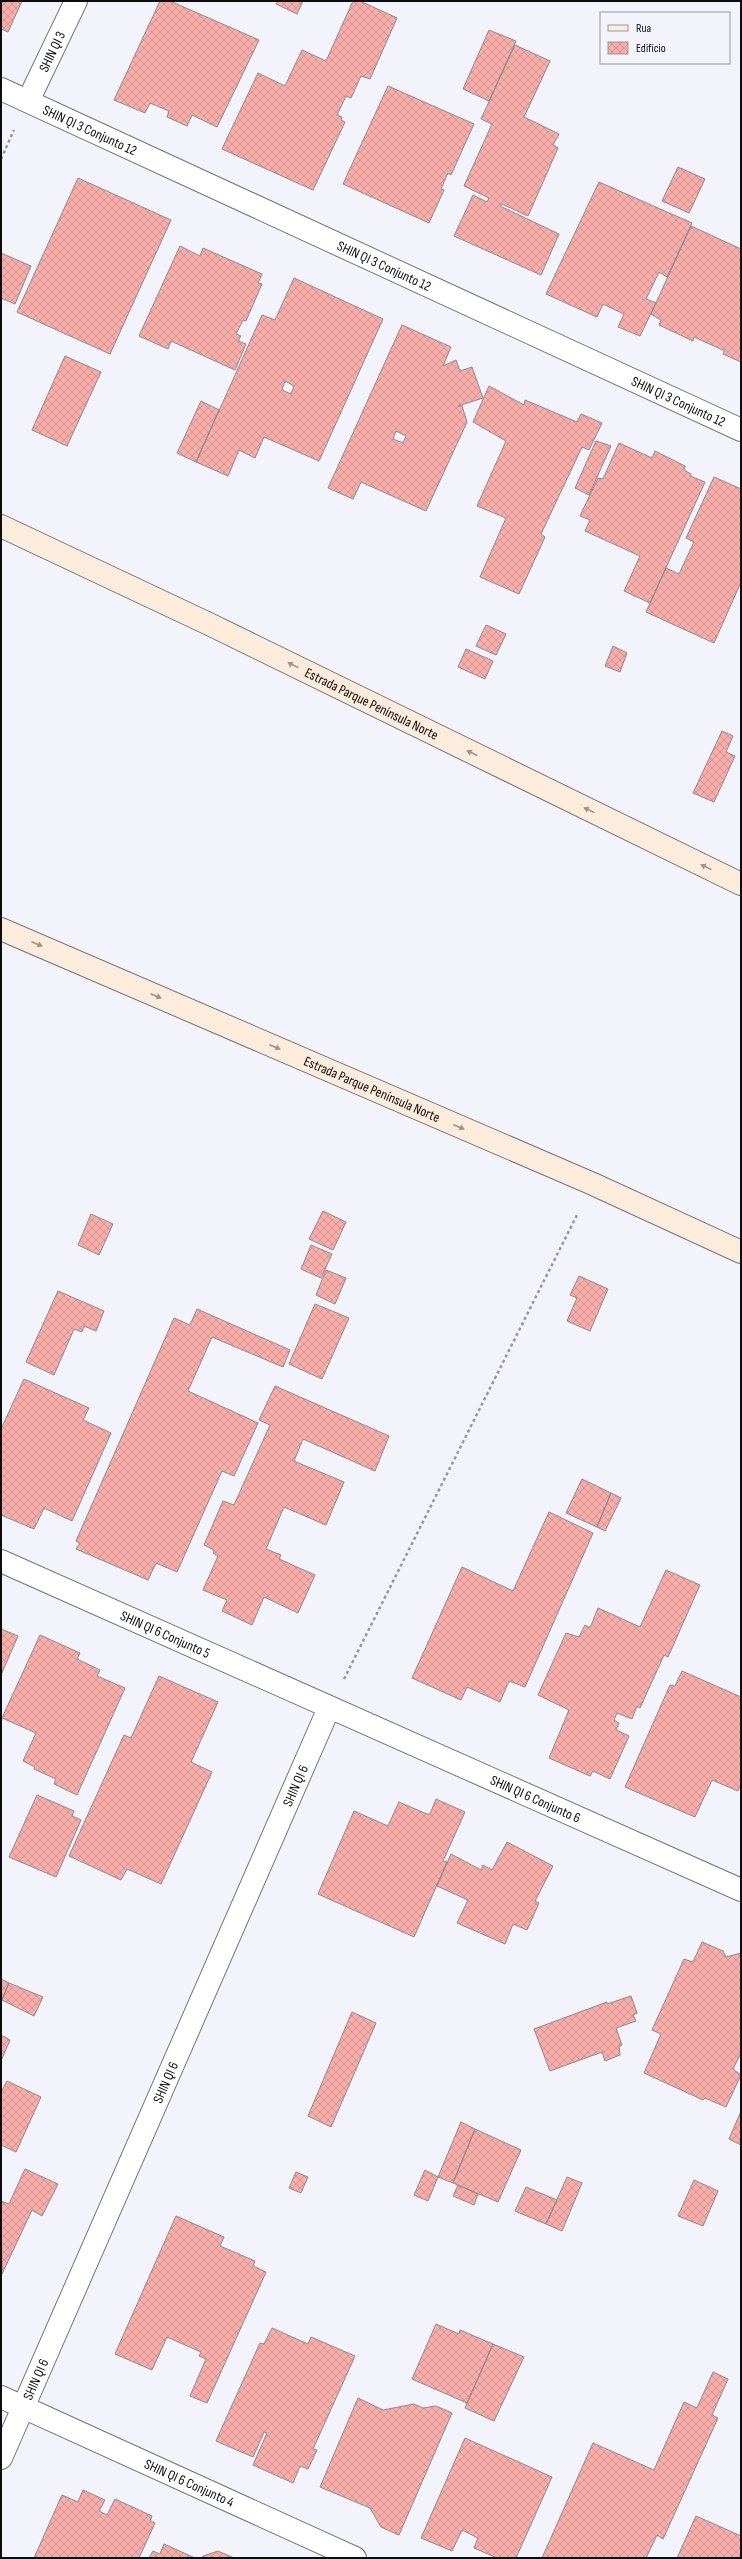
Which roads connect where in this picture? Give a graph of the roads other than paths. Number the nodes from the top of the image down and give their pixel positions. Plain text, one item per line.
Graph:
1 (76, 1) edge
2 (1, 89) edge
3 (28, 101) junction
4 (741, 430) edge
5 (1, 526) edge
6 (741, 884) edge
7 (1, 929) edge
8 (741, 1252) edge
9 (1, 1561) edge
10 (329, 1708) junction
11 (741, 1890) edge
12 (1, 2397) edge
13 (24, 2407) junction
14 (1, 2458) edge
15 (355, 2558) edge

1 - 3 street, SHIN QI 3
2 - 3 street, SHIN QI 3 Conjunto 12
3 - 4 street, SHIN QI 3 Conjunto 12
6 -> 5 main road, Estrada Parque Península Norte
7 -> 8 main road, Estrada Parque Península Norte
9 - 10 street, SHIN QI 6 Conjunto 5
10 - 11 street, SHIN QI 6 Conjunto 6
10 - 13 street, SHIN QI 6
12 - 13 street, SHIN QI 6 Conjunto 4
13 - 14 street, SHIN QI 6
13 - 15 street, SHIN QI 6 Conjunto 4

